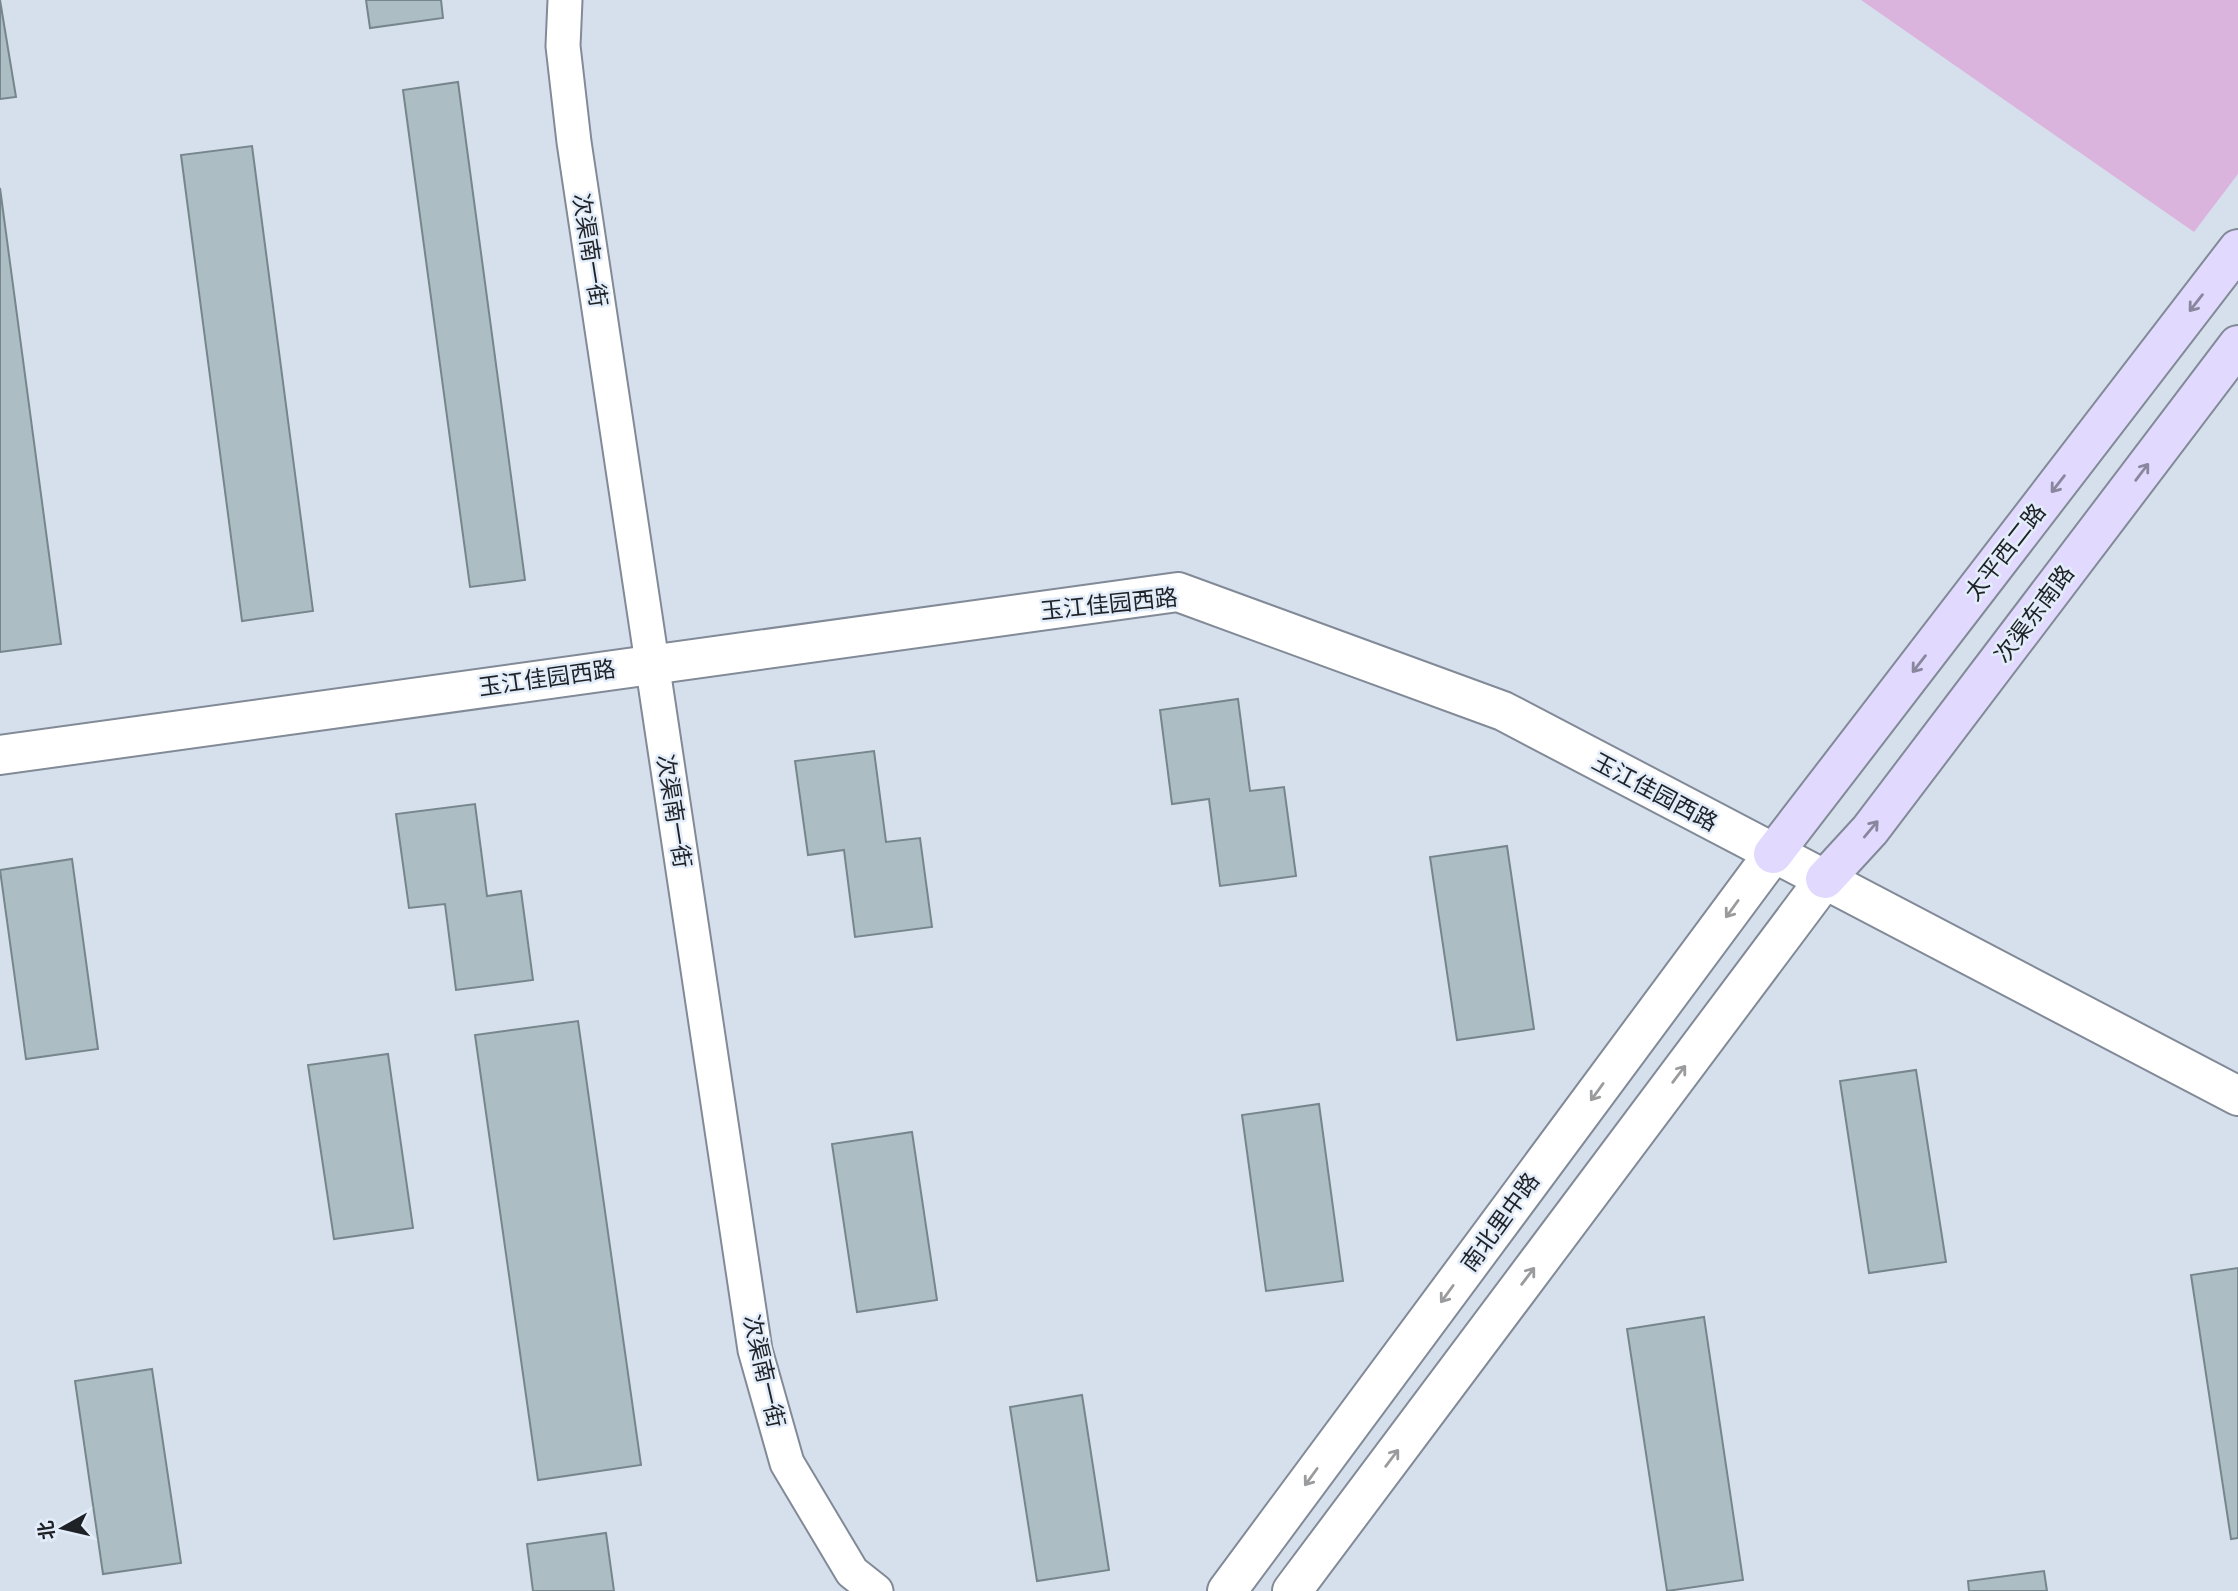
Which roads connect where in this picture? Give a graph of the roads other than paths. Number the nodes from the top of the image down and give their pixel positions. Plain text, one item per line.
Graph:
1 (565, 0) edge
2 (2238, 249) edge
3 (2238, 345) edge
4 (652, 663) junction
5 (0, 755) edge
6 (1773, 854) junction
7 (1825, 880) junction
8 (2238, 1096) edge
9 (876, 1591) edge
10 (1227, 1591) edge
11 (1292, 1591) edge

1 - 4 street, 次渠南一街
2 -> 6 main road, 太平西二路
7 -> 3 main road, 次渠东南路
4 - 5 street, 玉江佳园西路
4 - 6 street, 玉江佳园西路
4 - 9 street, 次渠南一街
6 - 7 street, 玉江佳园西路
6 -> 10 street, 南北里中路
7 - 8 street, 玉江佳园西路
11 -> 7 street

